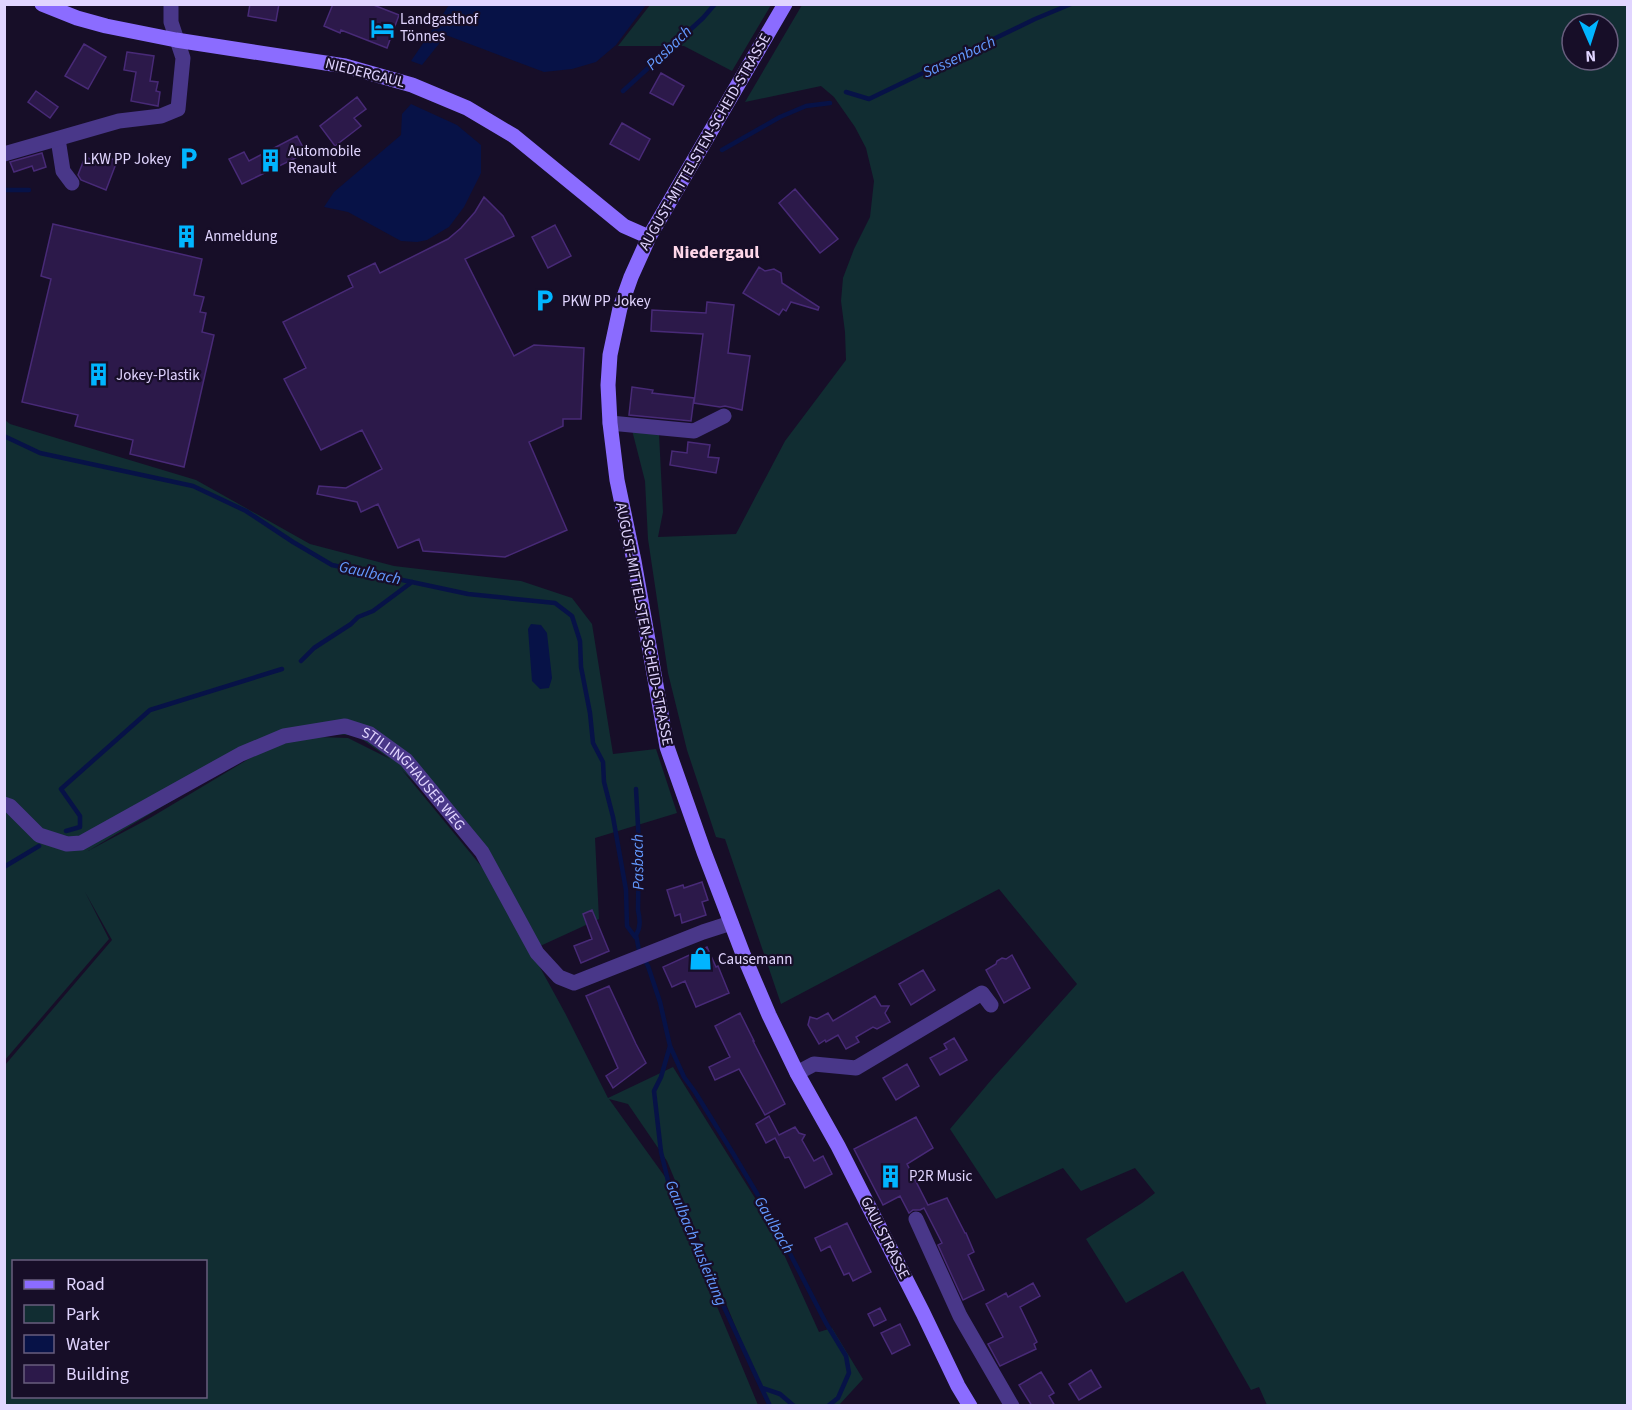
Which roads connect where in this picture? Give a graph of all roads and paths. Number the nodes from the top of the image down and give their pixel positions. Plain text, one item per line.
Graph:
1 (42, 4) edge
2 (171, 4) edge
3 (785, 4) edge
4 (176, 40) junction
5 (58, 138) junction
6 (4, 154) edge
7 (72, 183) dead end
8 (648, 237) junction
9 (724, 416) dead end
10 (610, 423) junction
11 (4, 804) edge
12 (731, 923) junction
13 (991, 1005) dead end
14 (797, 1073) junction
15 (916, 1219) dead end
16 (970, 1406) edge
17 (1012, 1406) edge

1 - 4 main road, NIEDERGAUL
2 - 4 street
3 - 8 main road, AUGUST-MITTELSTEN-SCHEID-STRASSE
4 - 5 street
4 - 8 main road, NIEDERGAUL
5 - 6 street
5 - 7 street
8 - 10 main road, AUGUST-MITTELSTEN-SCHEID-STRASSE
9 - 10 street
10 - 12 main road, AUGUST-MITTELSTEN-SCHEID-STRASSE
11 - 12 street, STILLINGHAUSER WEG
12 - 14 main road, GAULSTRASSE
13 - 14 street
14 - 16 main road, GAULSTRASSE
15 - 17 street

